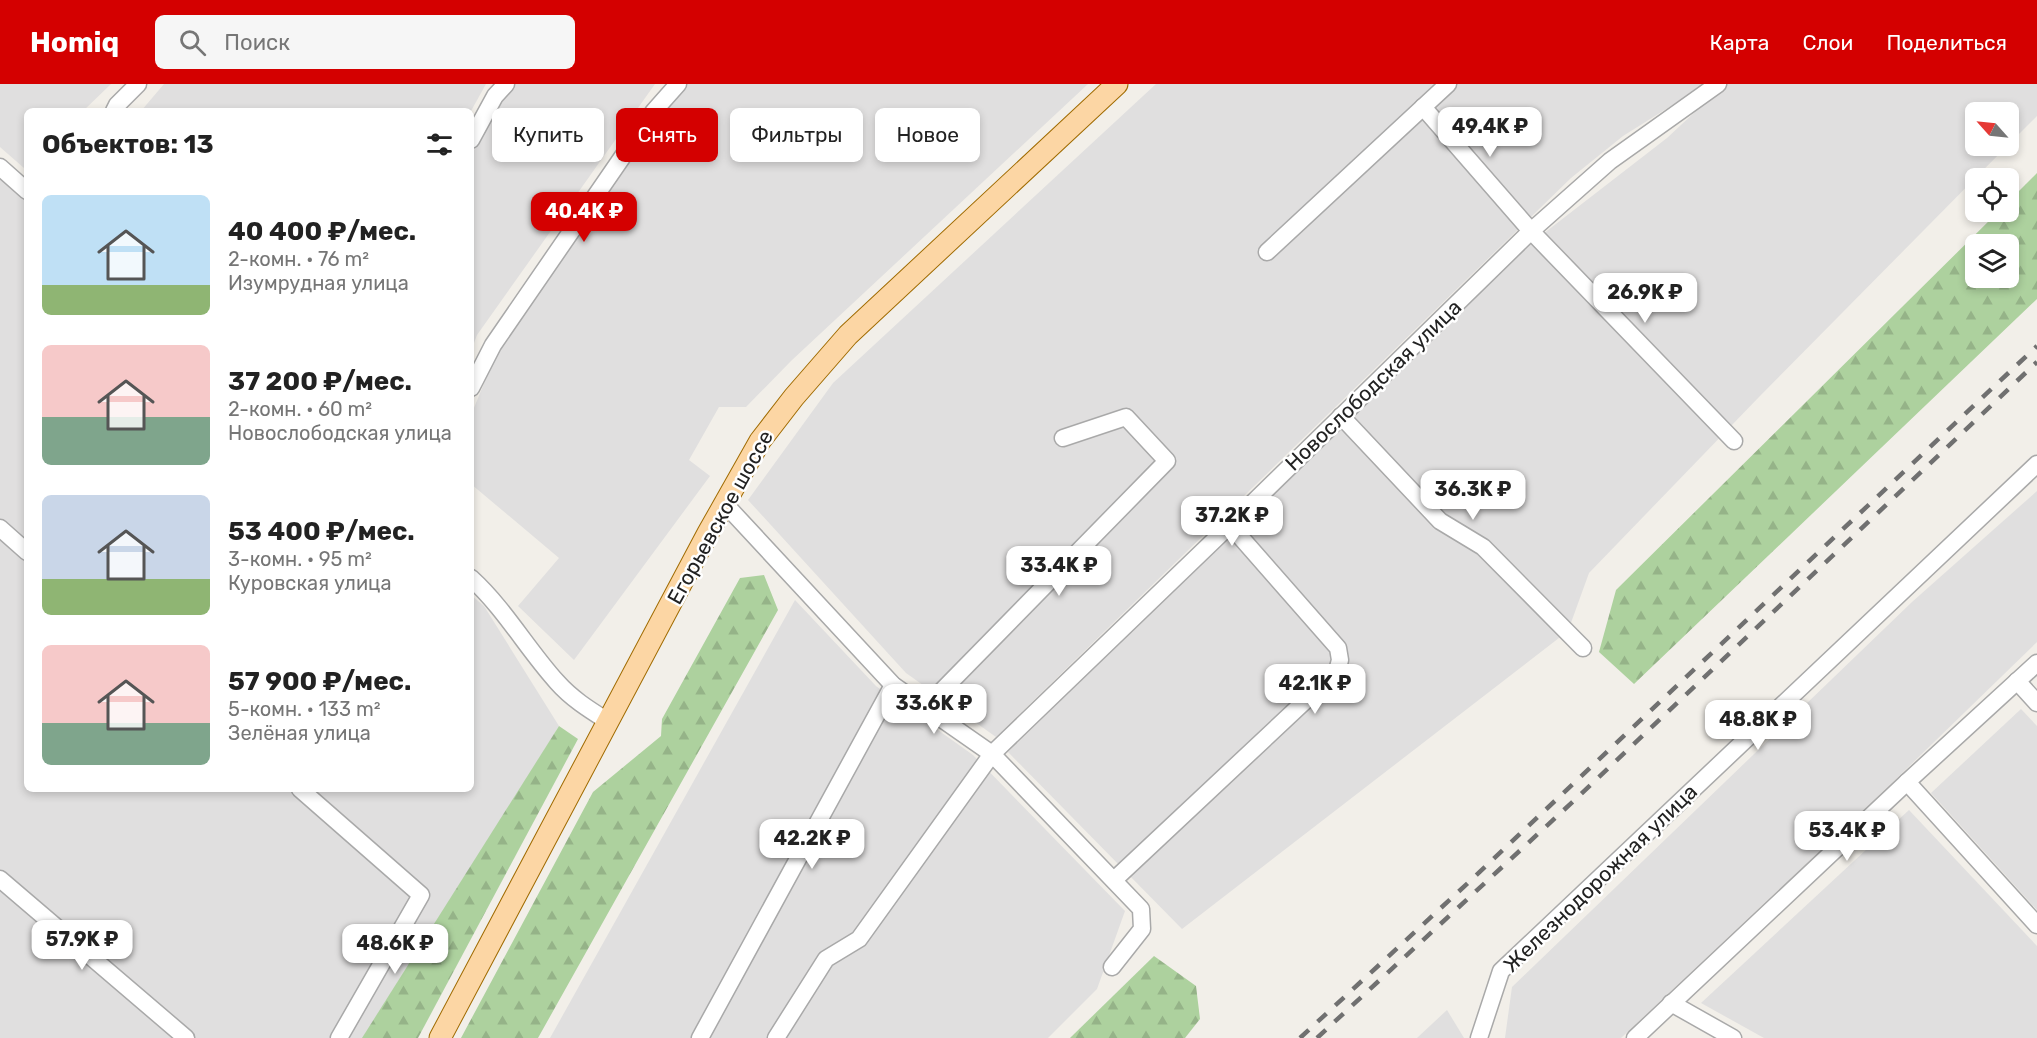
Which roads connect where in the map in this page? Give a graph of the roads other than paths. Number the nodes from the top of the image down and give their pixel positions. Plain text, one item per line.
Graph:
1 (138, 84) edge
2 (506, 84) edge
3 (678, 84) edge
4 (1117, 84) edge
5 (1448, 84) edge
6 (1716, 85) edge
7 (1423, 107) junction
8 (116, 108) edge
9 (474, 134) edge
10 (0, 167) edge
11 (24, 187) edge
12 (1531, 231) junction
13 (1267, 252) dead end
14 (474, 382) edge
15 (1341, 416) junction
16 (1063, 438) dead end
17 (1734, 441) dead end
18 (2037, 464) edge
19 (724, 503) junction
20 (1230, 525) junction
21 (0, 528) edge
22 (24, 549) edge
23 (474, 581) edge
24 (1583, 648) dead end
25 (2037, 663) edge
26 (2017, 681) junction
27 (893, 685) junction
28 (2037, 703) edge
29 (925, 708) junction
30 (609, 722) junction
31 (992, 754) junction
32 (1907, 782) junction
33 (303, 792) edge
34 (0, 879) edge
35 (1114, 880) junction
36 (2037, 925) edge
37 (1112, 968) dead end
38 (1671, 1003) junction
39 (186, 1038) edge
40 (339, 1038) edge
41 (440, 1038) edge
42 (700, 1038) edge
43 (776, 1038) edge
44 (1479, 1038) edge
45 (1635, 1038) edge
46 (1733, 1038) edge

1 - 8 street
2 - 9 street
3 - 14 street
4 - 19 main road, Егорьевское шоссе
5 - 7 street
6 - 12 street, Новослободская улица
7 - 12 street
7 - 13 street
10 - 11 street
12 - 15 street, Новослободская улица
12 - 17 street
15 - 20 street, Новослободская улица
15 - 24 street
16 - 29 street
18 - 44 street, Железнодорожная улица
19 - 27 street
19 - 30 main road, Егорьевское шоссе
20 - 31 street, Новослободская улица
20 - 35 street
21 - 22 street
23 - 30 street
25 - 26 street
26 - 28 street
26 - 32 street
27 - 29 street
27 - 42 street
29 - 31 street
30 - 41 main road, Егорьевское шоссе
31 - 35 street
31 - 43 street, Новослободская улица
32 - 36 street
32 - 38 street
33 - 40 street
34 - 39 street
35 - 37 street
38 - 45 street
38 - 46 street

